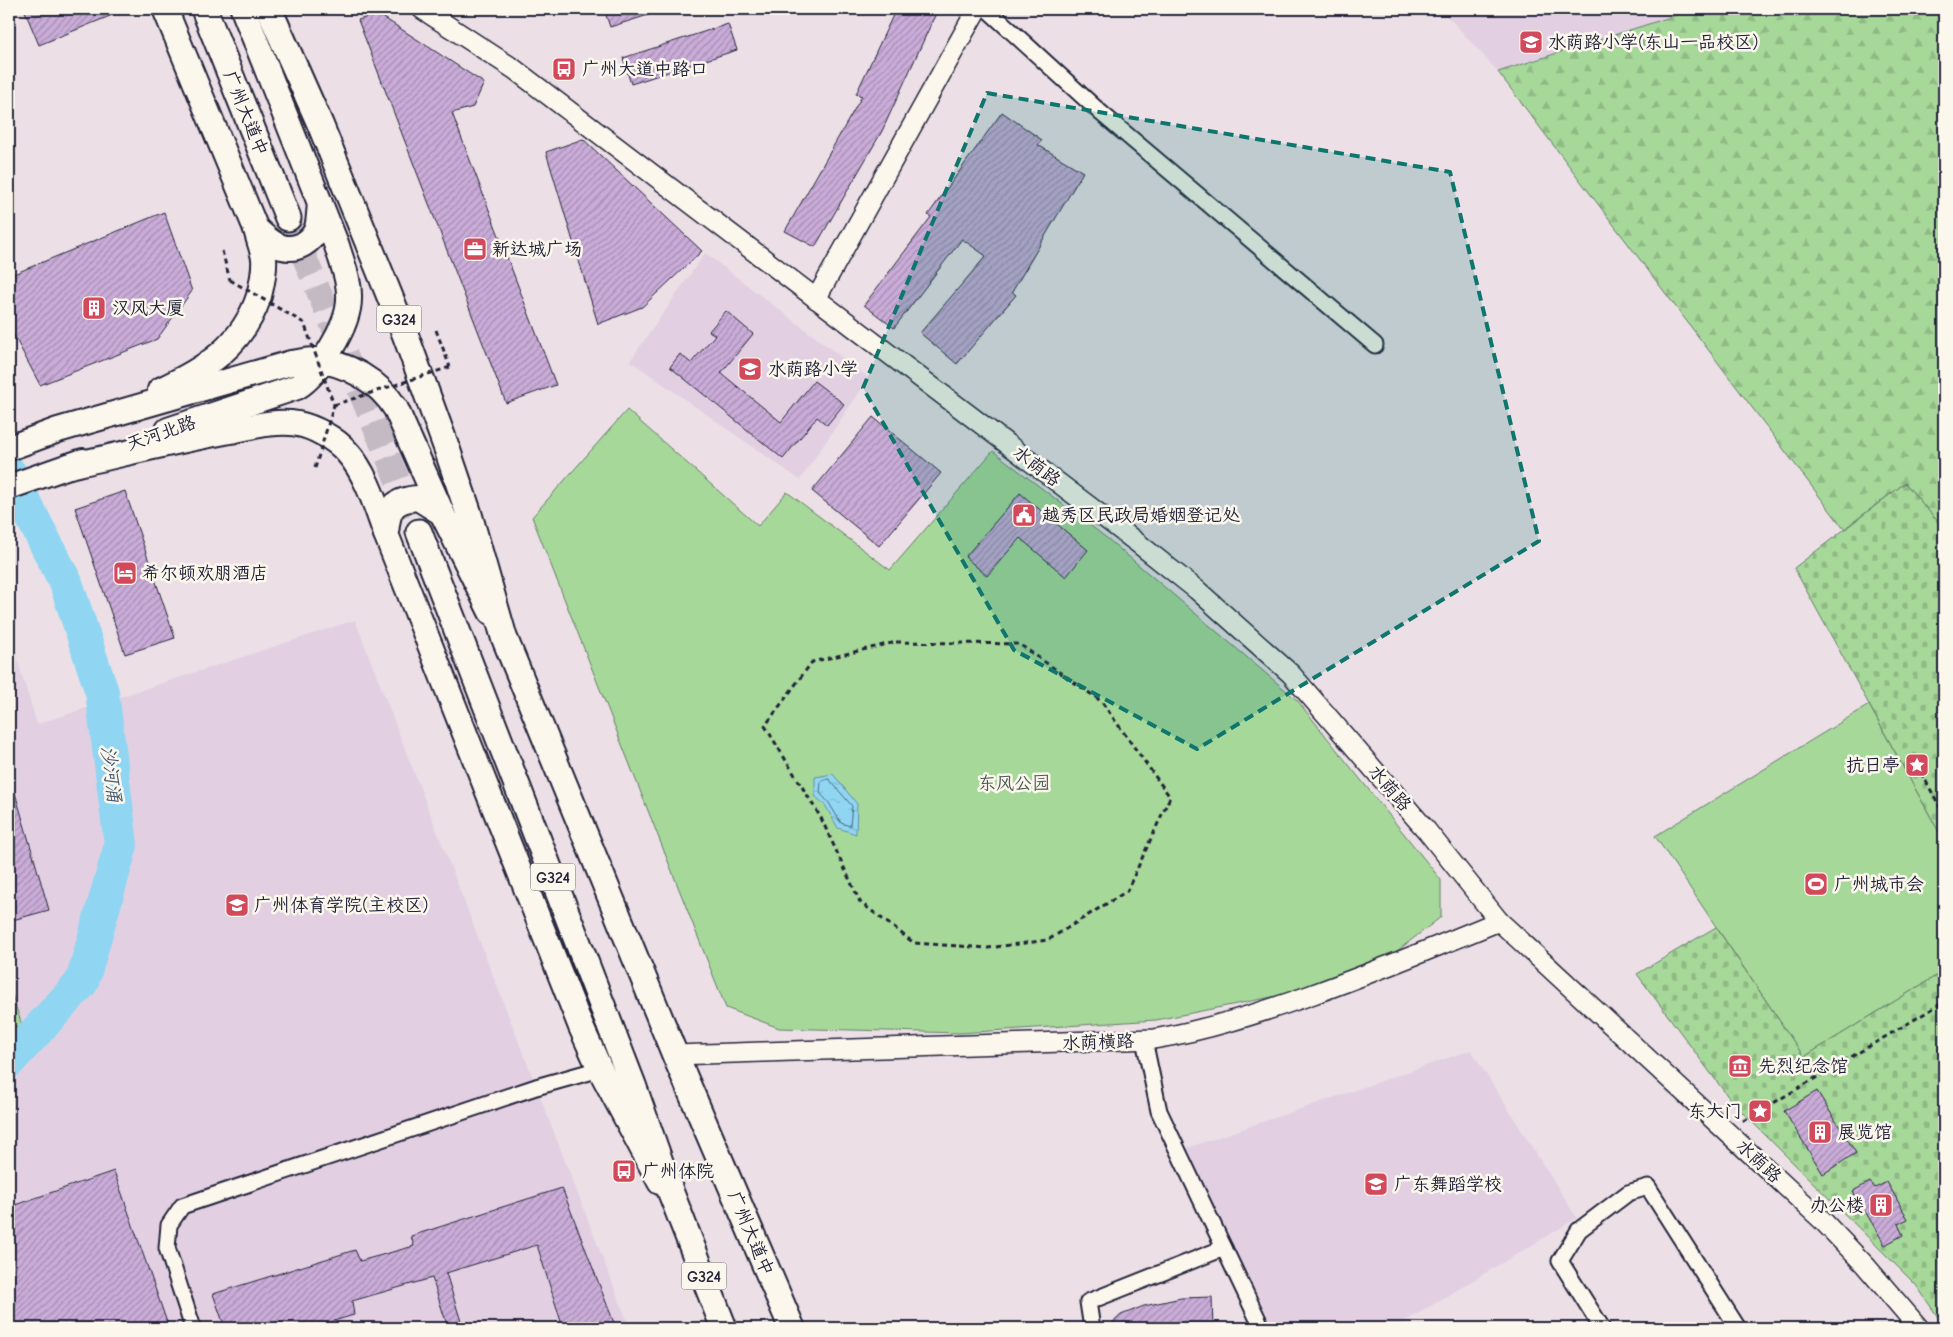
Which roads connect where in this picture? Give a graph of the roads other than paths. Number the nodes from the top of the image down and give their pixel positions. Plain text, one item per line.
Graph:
1 (165, 9) edge
2 (204, 9) edge
3 (243, 9) edge
4 (269, 9) edge
5 (422, 9) edge
6 (977, 9) edge
7 (987, 9) edge
8 (320, 204) junction
9 (288, 218) tunnel mouth
10 (256, 229) junction
11 (816, 299) junction
12 (1375, 345) dead end
13 (315, 366) junction
14 (58, 430) junction
15 (9, 448) edge
16 (69, 466) junction
17 (9, 487) edge
18 (442, 513) junction
19 (419, 532) tunnel mouth
20 (386, 534) junction
21 (504, 637) junction
22 (1499, 921) junction
23 (1144, 1040) junction
24 (676, 1055) junction
25 (600, 1069) junction
26 (683, 1224) junction
27 (1224, 1248) junction
28 (193, 1328) edge
29 (724, 1328) edge
30 (792, 1328) edge
31 (1092, 1328) edge
32 (1262, 1328) edge
33 (1602, 1328) edge
34 (1738, 1328) edge
35 (1920, 1328) edge

1 - 10 main road
2 - 9 highway, 广州大道中
3 - 8 main road
4 - 21 highway, G324
5 - 11 street, 水荫路
6 - 11 street
7 - 12 street
8 - 10 main road
8 - 13 main road
10 - 14 main road
11 - 22 street, 水荫路
13 - 14 main road, 天河北路
13 - 16 main road, 天河北路
13 - 18 main road
14 - 15 main road, 天河北路
16 - 17 main road, 天河北路
16 - 20 main road
18 - 20 main road
18 - 21 main road
19 - 26 highway, G324
20 - 25 main road
21 - 24 highway, G324
22 - 23 street, 水荫横路
22 - 35 street, 水荫路
23 - 24 street, 水荫横路
23 - 27 street
24 - 30 highway, 广州大道中 / G324
25 - 26 main road
25 - 28 street
26 - 29 highway, G324
27 - 31 street
27 - 32 street
33 - 34 street

